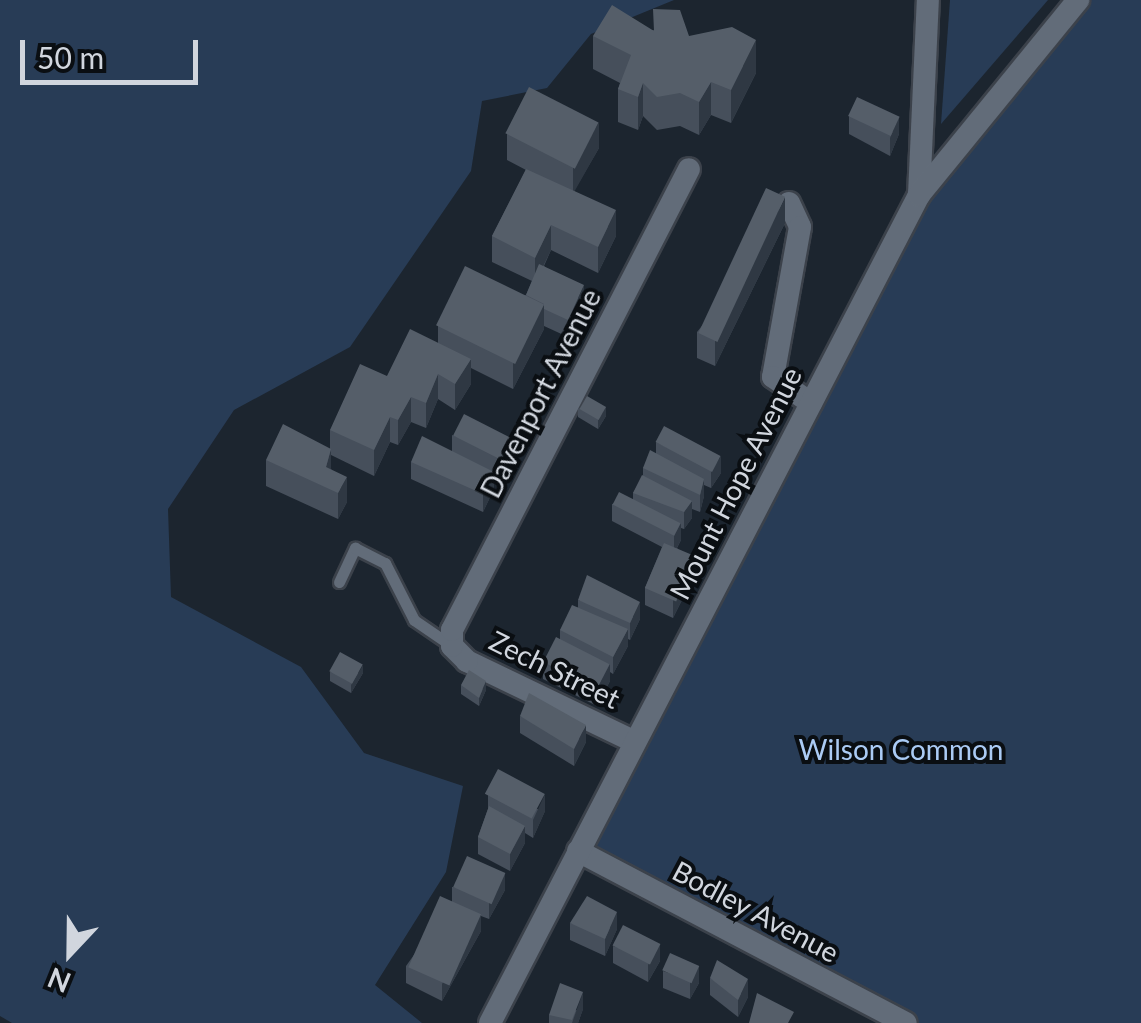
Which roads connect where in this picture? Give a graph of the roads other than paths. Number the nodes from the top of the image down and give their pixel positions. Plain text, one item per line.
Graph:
1 (928, 0) edge
2 (1078, 0) edge
3 (689, 169) dead end
4 (919, 195) junction
5 (789, 203) edge
6 (811, 403) junction
7 (339, 582) dead end
8 (452, 646) junction
9 (635, 742) junction
10 (578, 851) junction
11 (490, 1023) edge
12 (906, 1023) edge

1 - 4 street
2 - 4 street, Mount Hope Avenue
3 - 8 street, Davenport Avenue
4 - 6 street, Mount Hope Avenue
5 - 6 street
6 - 9 street, Mount Hope Avenue
7 - 8 lane
8 - 9 street, Zech Street
9 - 10 street, Mount Hope Avenue
10 - 11 street, Mount Hope Avenue
10 - 12 street, Bodley Avenue

